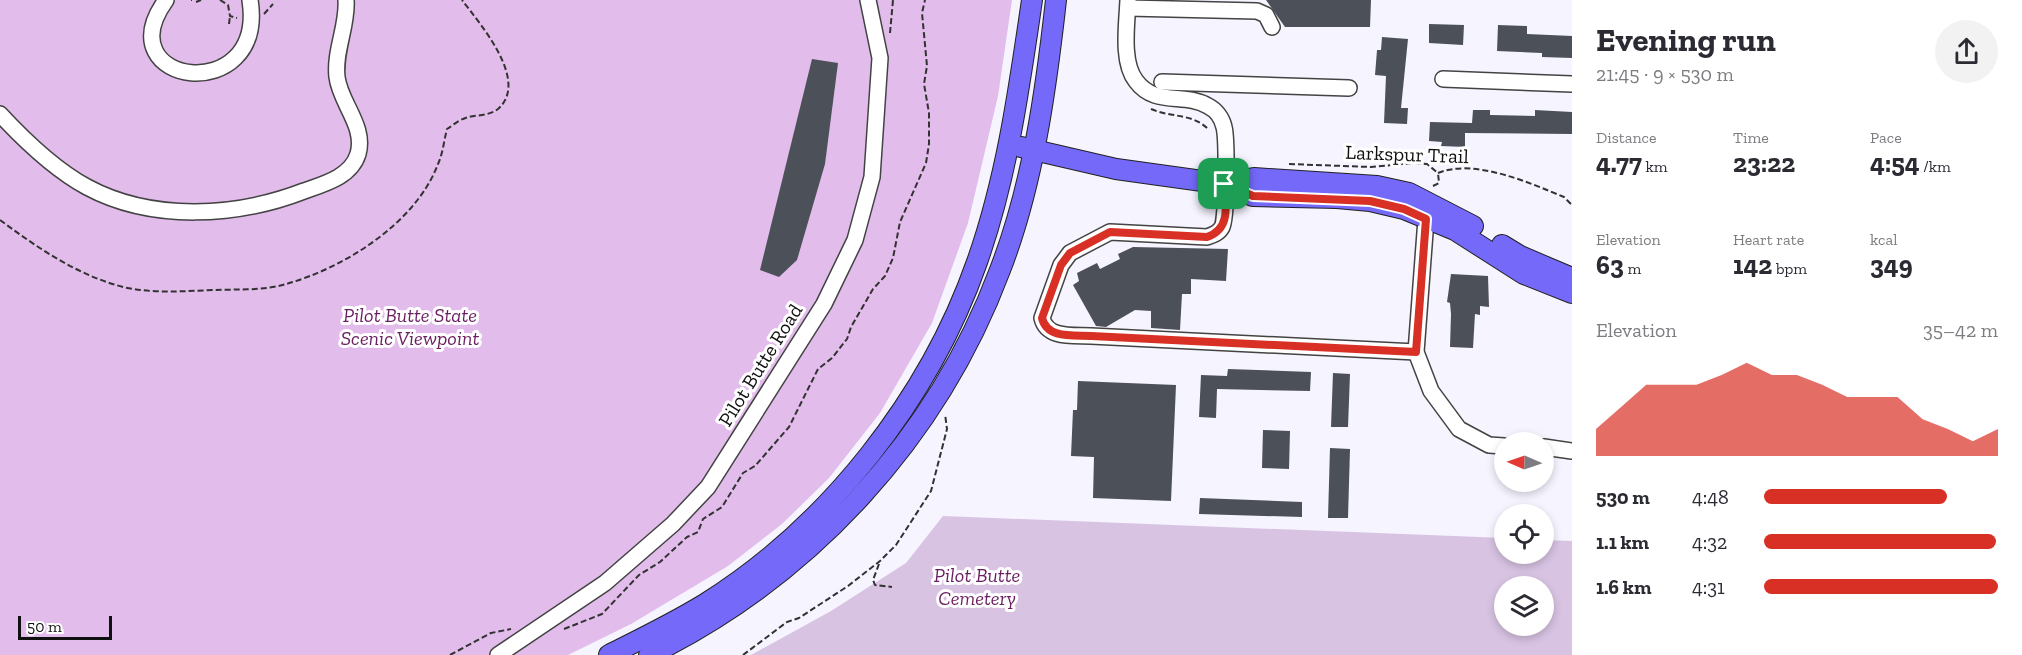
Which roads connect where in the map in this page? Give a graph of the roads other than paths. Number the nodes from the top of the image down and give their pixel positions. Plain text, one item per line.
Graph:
1 (166, 0) edge
2 (250, 0) edge
3 (346, 0) edge
4 (868, 0) edge
5 (1032, 0) edge
6 (1056, 0) edge
7 (1128, 4) edge
8 (1272, 27) dead end
9 (1443, 79) dead end
10 (1162, 82) dead end
11 (1572, 84) edge
12 (1349, 88) dead end
13 (0, 114) edge
14 (1010, 145) junction
15 (1034, 149) junction
16 (1224, 184) junction
17 (1430, 212) junction
18 (1572, 278) edge
19 (1572, 293) edge
20 (1416, 352) junction
21 (1494, 445) edge
22 (1554, 449) edge
23 (1572, 452) edge
24 (498, 655) edge
25 (609, 655) edge
26 (649, 655) edge

1 - 2 street
3 - 13 street
4 - 24 street, Pilot Butte Road
5 - 14 main road
6 - 15 main road
7 - 8 street
7 - 16 street
9 - 11 street
10 - 12 street
14 - 15 main road
14 - 25 main road
15 - 16 main road
15 - 26 main road
16 - 17 main road
16 - 20 street
17 - 18 main road
17 - 19 main road
17 - 20 street
20 - 21 street
22 - 23 street

